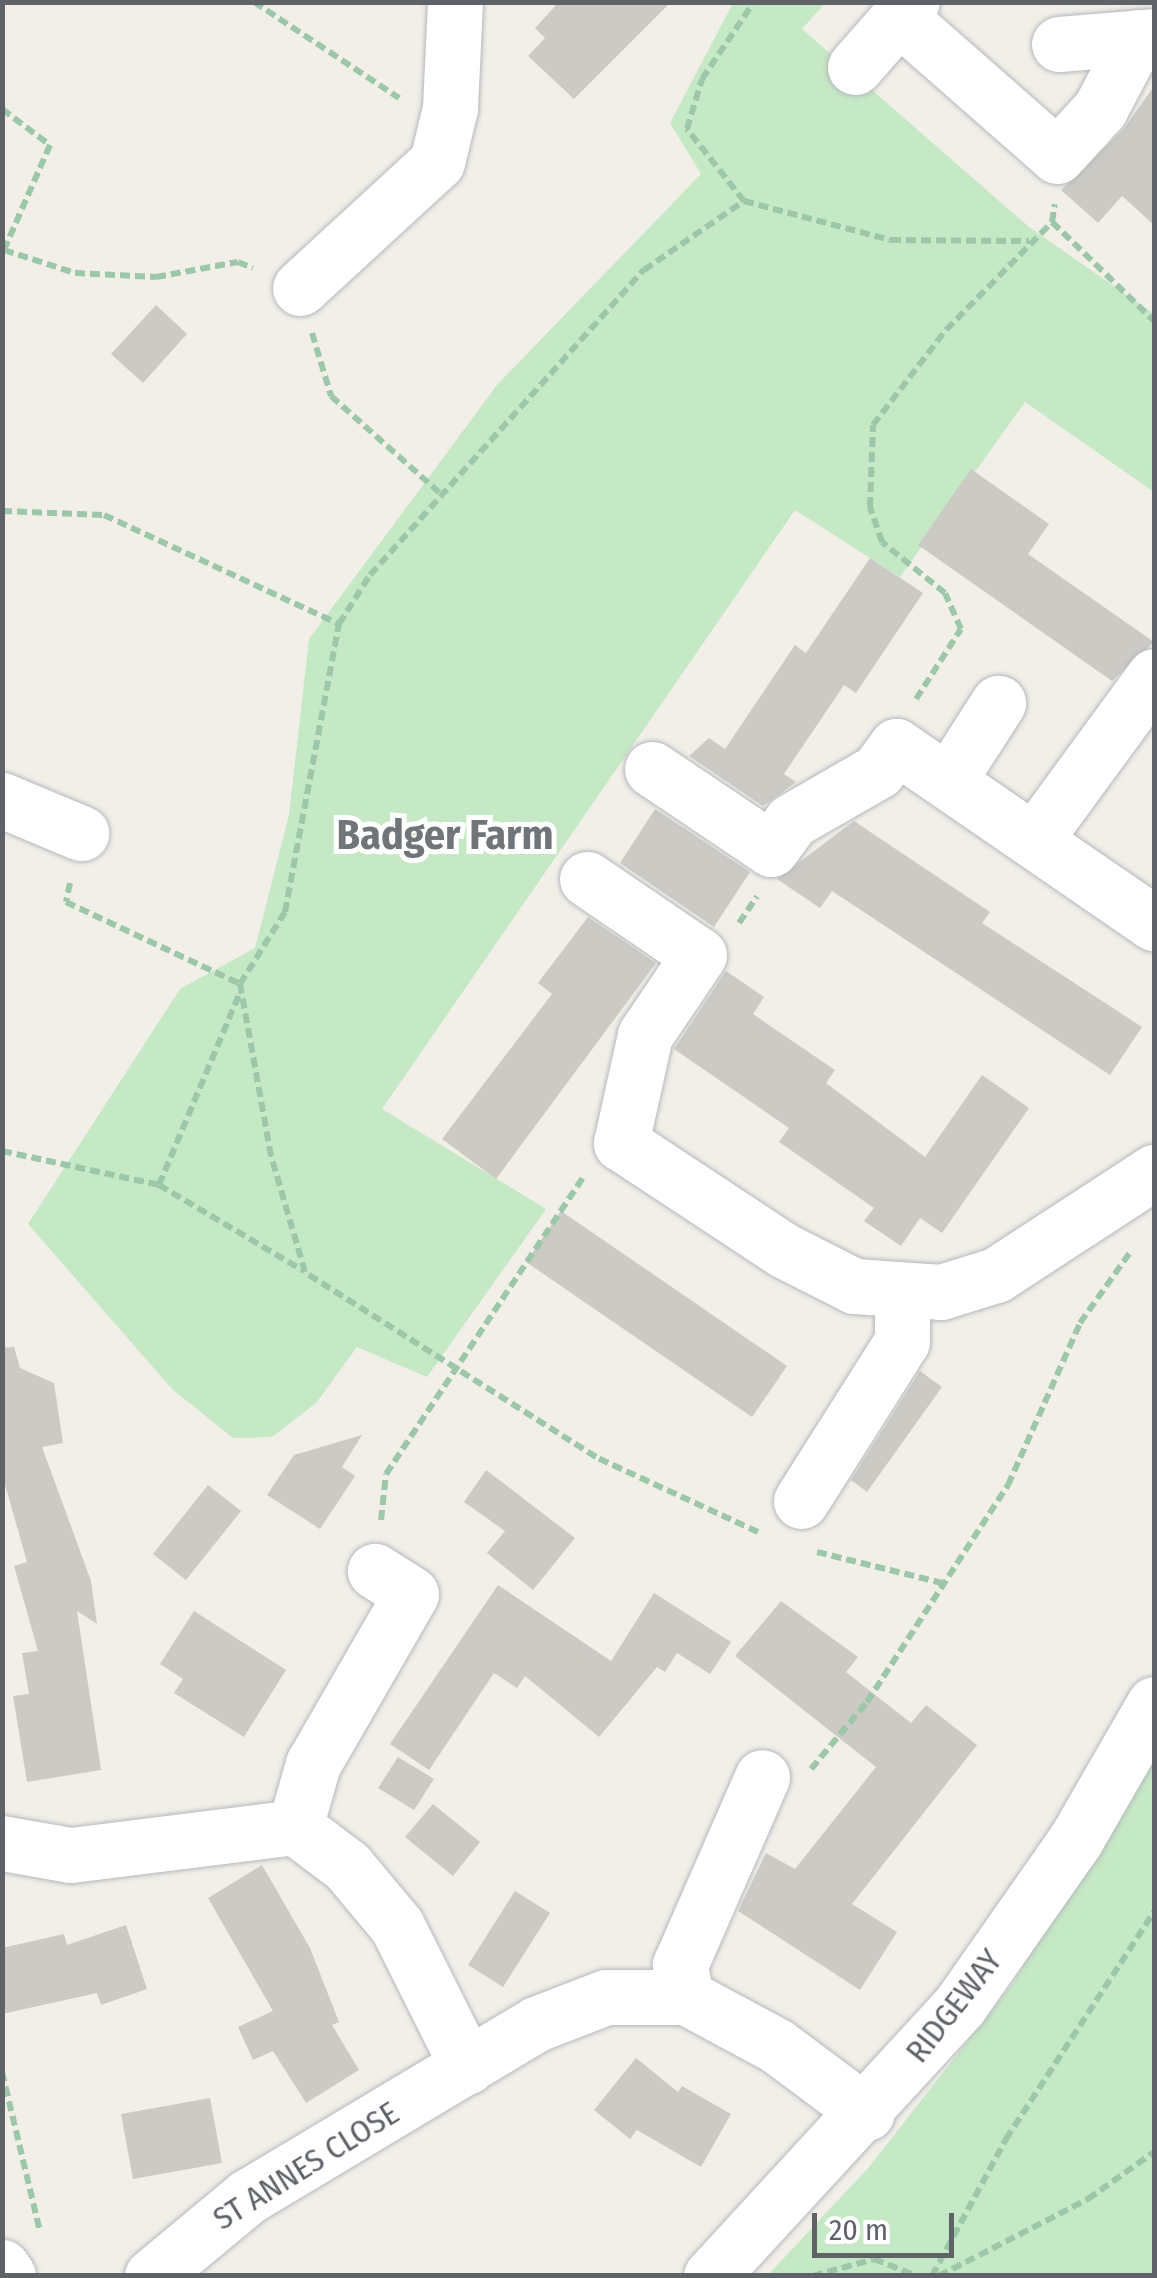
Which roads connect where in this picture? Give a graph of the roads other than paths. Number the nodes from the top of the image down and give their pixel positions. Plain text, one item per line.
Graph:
1 (456, 2) edge
2 (905, 10) edge
3 (1146, 37) edge
4 (1059, 44) dead end
5 (855, 67) dead end
6 (300, 288) road end
7 (1154, 676) edge
8 (998, 703) dead end
9 (652, 769) dead end
10 (948, 781) junction
11 (4, 806) edge
12 (80, 832) road end
13 (1034, 840) junction
14 (587, 880) dead end
15 (1154, 923) edge
16 (1154, 1172) edge
17 (902, 1292) junction
18 (797, 1530) road end
19 (375, 1571) road end
20 (1154, 1704) edge
21 (762, 1777) road end
22 (295, 1827) junction
23 (2, 1842) edge
24 (686, 1997) junction
25 (467, 2066) junction
26 (867, 2113) junction
27 (152, 2276) edge
28 (712, 2276) edge

1 - 6 street
2 - 3 street
2 - 5 street
3 - 4 street
7 - 13 street
8 - 10 street
9 - 10 street
10 - 13 street
11 - 12 street
13 - 15 street
14 - 17 street
16 - 17 street
17 - 18 street
19 - 22 street
20 - 26 street, RIDGEWAY
21 - 24 street
22 - 23 street
22 - 25 street
24 - 25 street, ST ANNES CLOSE
24 - 26 street, ST ANNES CLOSE
25 - 27 street, ST ANNES CLOSE
26 - 28 street, RIDGEWAY

